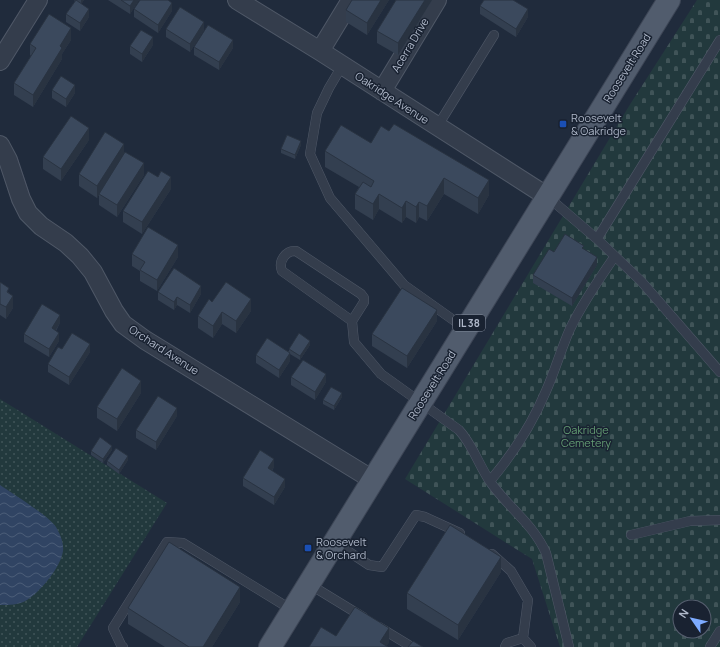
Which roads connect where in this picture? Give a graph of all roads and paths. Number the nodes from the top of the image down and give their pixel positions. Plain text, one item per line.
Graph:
1 (38, 0) edge
2 (237, 0) edge
3 (351, 0) edge
4 (437, 0) edge
5 (669, 0) edge
6 (494, 35) dead end
7 (720, 40) edge
8 (320, 51) junction
9 (0, 61) edge
10 (342, 66) junction
11 (382, 91) junction
12 (437, 127) junction
13 (0, 145) edge
14 (548, 197) junction
15 (597, 239) junction
16 (615, 256) junction
17 (352, 321) junction
18 (466, 329) junction
19 (720, 372) edge
20 (420, 403) junction
21 (373, 480) junction
22 (490, 481) junction
23 (720, 520) edge
24 (631, 535) dead end
25 (465, 536) edge
26 (334, 542) junction
27 (484, 548) edge
28 (309, 584) junction
29 (292, 610) junction
30 (720, 631) edge
31 (523, 638) junction
32 (123, 647) edge
33 (270, 647) edge
34 (412, 647) edge
35 (505, 647) edge
36 (531, 647) edge
37 (569, 647) edge
38 (710, 647) edge

1 - 9 street
2 - 8 street, Oakridge Avenue
3 - 8 street
4 - 11 street, Acerra Drive
5 - 14 main road, Roosevelt Road / IL 38
6 - 12 lane
7 - 15 lane
8 - 10 street, Oakridge Avenue
10 - 11 street, Oakridge Avenue
10 - 18 lane
11 - 12 street, Oakridge Avenue
12 - 14 street, Oakridge Avenue
13 - 21 street, Orchard Avenue
14 - 15 lane
14 - 18 main road, Roosevelt Road / IL 38
15 - 16 lane
16 - 19 lane
16 - 22 lane
17 - 17 lane
17 - 20 lane
18 - 20 main road, Roosevelt Road / IL 38
20 - 21 main road, Roosevelt Road / IL 38
20 - 22 lane
21 - 26 main road, Roosevelt Road / IL 38
22 - 37 lane
23 - 24 lane
25 - 26 lane
26 - 28 main road, Roosevelt Road / IL 38
27 - 31 lane
28 - 29 main road, Roosevelt Road / IL 38
28 - 34 lane
29 - 32 lane
29 - 33 main road, Roosevelt Road / IL 38
30 - 38 lane
31 - 35 lane
31 - 36 lane

